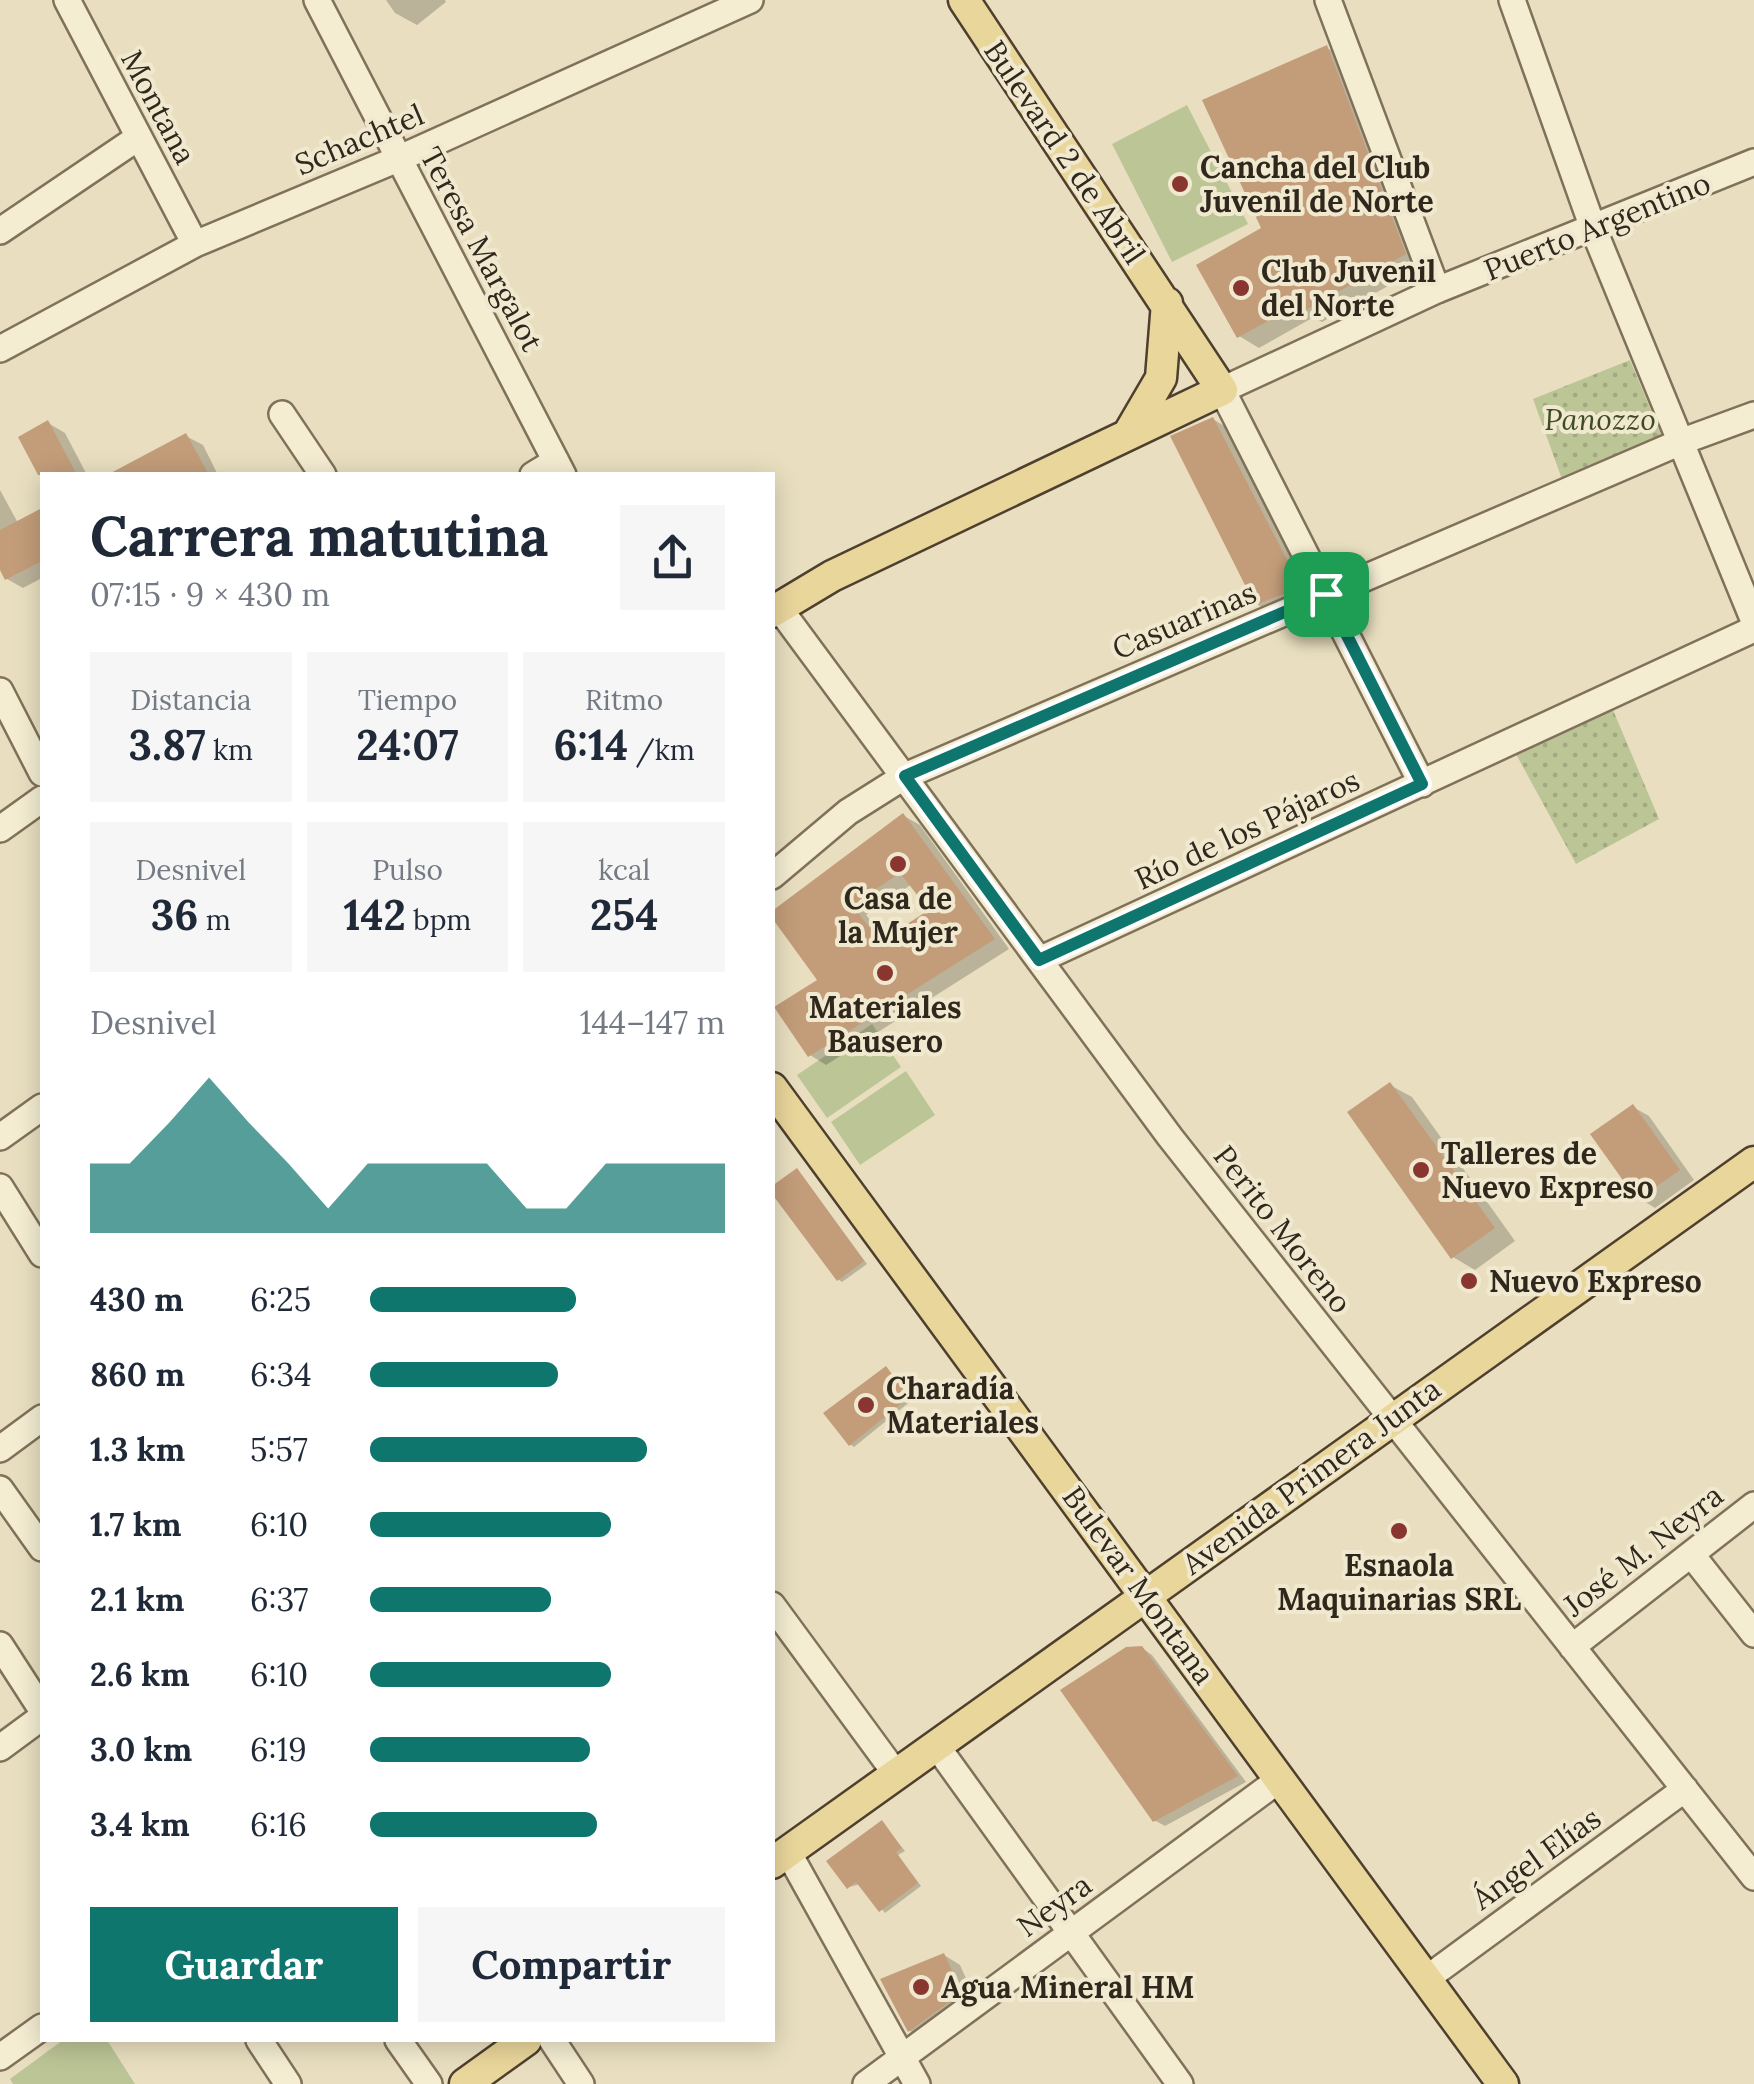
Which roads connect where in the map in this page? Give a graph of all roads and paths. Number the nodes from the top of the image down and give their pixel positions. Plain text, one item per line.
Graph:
1 (67, 0) edge
2 (317, 0) edge
3 (750, 0) edge
4 (964, 0) edge
5 (1328, 0) edge
6 (1512, 0) edge
7 (139, 137) junction
8 (398, 159) junction
9 (1754, 162) edge
10 (1593, 228) junction
11 (0, 231) edge
12 (195, 244) junction
13 (1437, 290) junction
14 (1166, 303) junction
15 (1194, 346) junction
16 (0, 349) edge
17 (1163, 367) junction
18 (1222, 390) junction
19 (1188, 404) junction
20 (282, 414) dead end
21 (1754, 414) edge
22 (1128, 434) junction
23 (1683, 441) junction
24 (559, 468) edge
25 (321, 472) edge
26 (1326, 594) junction
27 (776, 610) edge
28 (1754, 621) edge
29 (1754, 629) edge
30 (0, 692) edge
31 (40, 769) edge
32 (905, 776) junction
33 (1422, 784) junction
34 (40, 800) edge
35 (0, 829) edge
36 (775, 873) edge
37 (1039, 960) junction
38 (775, 1092) edge
39 (40, 1108) edge
40 (0, 1137) edge
41 (1754, 1162) edge
42 (0, 1187) edge
43 (40, 1251) edge
44 (1390, 1418) junction
45 (40, 1419) edge
46 (0, 1449) edge
47 (0, 1489) edge
48 (1754, 1504) edge
49 (40, 1545) edge
50 (1691, 1554) junction
51 (1146, 1594) junction
52 (775, 1609) edge
53 (1754, 1634) edge
54 (0, 1645) edge
55 (1572, 1647) junction
56 (40, 1711) edge
57 (40, 1716) edge
58 (936, 1745) junction
59 (0, 1748) edge
60 (896, 1774) junction
61 (1280, 1779) junction
62 (1685, 1790) junction
63 (780, 1858) edge
64 (1754, 1878) edge
65 (1072, 1933) junction
66 (1426, 1979) junction
67 (40, 2028) edge
68 (260, 2042) edge
69 (399, 2042) edge
70 (523, 2042) edge
71 (553, 2042) edge
72 (0, 2058) edge
73 (902, 2058) junction
74 (288, 2084) edge
75 (429, 2084) edge
76 (465, 2084) edge
77 (581, 2084) edge
78 (866, 2084) edge
79 (917, 2084) edge
80 (1180, 2084) edge
81 (1502, 2084) edge

1 - 7 street, Montana
2 - 8 street, Teresa Margalot
3 - 8 street, Schachtel
4 - 14 main road, Bulevard 2 de Abril
5 - 13 street
6 - 10 street
7 - 11 street
7 - 12 street, Montana
8 - 12 street, Schachtel
8 - 24 street, Teresa Margalot
9 - 10 street, Puerto Argentino
10 - 13 street, Puerto Argentino
10 - 23 street
12 - 16 street, Schachtel
13 - 18 street, Puerto Argentino
14 - 15 main road, Bulevard 2 de Abril
14 - 17 main road
15 - 17 main road
15 - 18 main road, Bulevard 2 de Abril
17 - 19 main road
17 - 22 main road
18 - 19 main road
18 - 26 street
19 - 22 main road
20 - 25 street
21 - 23 street, Casuarinas
22 - 27 main road
23 - 26 street, Casuarinas
23 - 28 street
26 - 32 street, Casuarinas
26 - 33 street
27 - 32 street, Perito Moreno
29 - 33 street, Río de los Pájaros
30 - 31 street
32 - 36 street, Casuarinas
32 - 37 street, Perito Moreno
33 - 37 street, Río de los Pájaros
34 - 35 street
37 - 44 street, Perito Moreno
38 - 51 main road, Bulevar Montana
39 - 40 street
41 - 44 main road, Avenida Primera Junta
42 - 43 street
44 - 51 main road, Avenida Primera Junta
44 - 55 street, Perito Moreno
45 - 46 street
47 - 49 street
48 - 50 street, José M. Neyra
50 - 53 street
50 - 55 street, José M. Neyra
51 - 58 main road, Avenida Primera Junta
51 - 61 main road, Bulevar Montana
52 - 60 street
54 - 56 street
55 - 62 street, Perito Moreno
57 - 59 street
58 - 60 main road, Avenida Primera Junta
58 - 65 street
60 - 63 main road, Avenida Primera Junta
61 - 65 street, Neyra
61 - 66 main road, Bulevar Montana
62 - 64 street, Perito Moreno
62 - 66 street, Ángel Elías
63 - 73 street
65 - 73 street, Neyra
65 - 80 street
66 - 81 main road, Bulevar Montana
67 - 72 street
68 - 74 street
69 - 75 street
70 - 76 main road
71 - 77 street
73 - 78 street, Neyra
73 - 79 street

